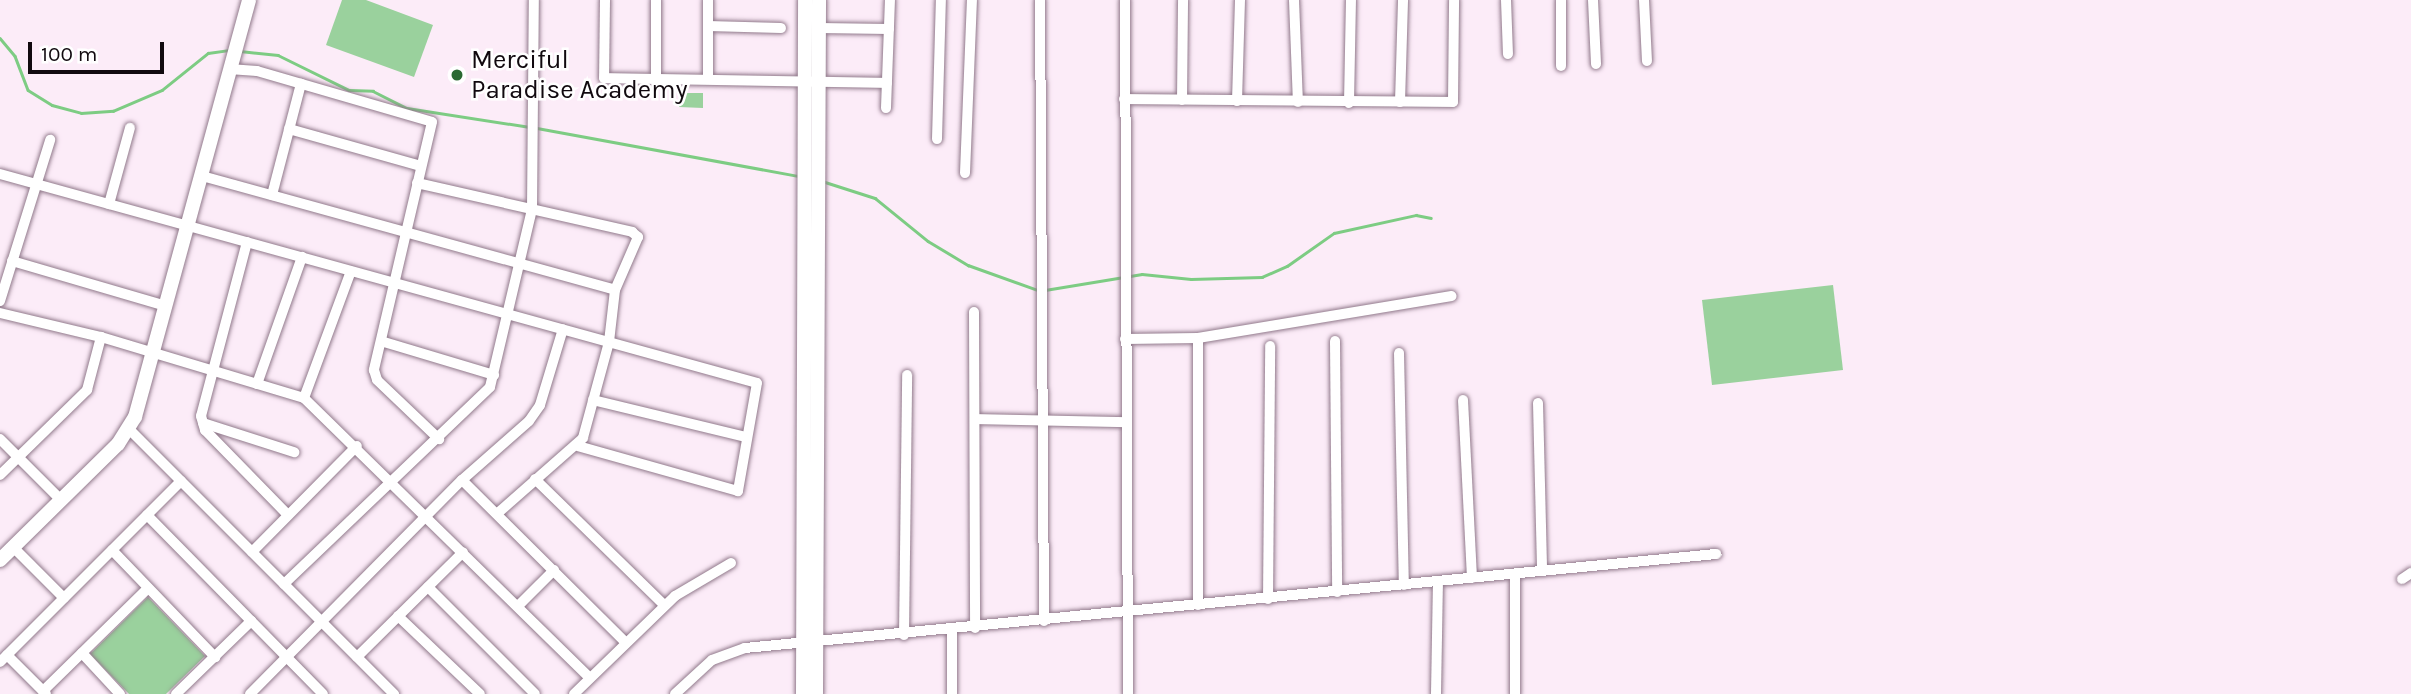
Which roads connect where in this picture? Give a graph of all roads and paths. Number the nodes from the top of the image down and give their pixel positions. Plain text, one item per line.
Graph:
1 (249, 0) edge
2 (534, 0) edge
3 (604, 0) edge
4 (656, 0) edge
5 (708, 0) edge
6 (805, 0) edge
7 (819, 0) edge
8 (890, 0) edge
9 (941, 0) edge
10 (972, 0) edge
11 (1040, 0) edge
12 (1125, 0) edge
13 (1183, 0) edge
14 (1240, 0) edge
15 (1294, 0) edge
16 (1351, 0) edge
17 (1403, 0) edge
18 (1454, 0) edge
19 (1506, 0) edge
20 (1561, 0) edge
21 (1593, 0) edge
22 (1644, 0) edge
23 (708, 26) junction
24 (782, 28) dead end
25 (819, 28) junction
26 (889, 29) junction
27 (1508, 54) dead end
28 (1647, 61) dead end
29 (1596, 64) dead end
30 (230, 66) junction
31 (1561, 66) dead end
32 (656, 78) junction
33 (708, 79) junction
34 (812, 81) junction
35 (301, 83) junction
36 (887, 83) junction
37 (1124, 99) junction
38 (1182, 100) junction
39 (1237, 101) junction
40 (1298, 102) junction
41 (1400, 102) junction
42 (1349, 103) junction
43 (886, 108) dead end
44 (130, 128) dead end
45 (289, 130) junction
46 (937, 139) dead end
47 (50, 140) dead end
48 (421, 166) junction
49 (965, 173) dead end
50 (0, 174) edge
51 (202, 176) junction
52 (417, 183) junction
53 (36, 184) junction
54 (272, 195) junction
55 (109, 204) junction
56 (532, 210) junction
57 (188, 226) junction
58 (405, 232) junction
59 (247, 242) junction
60 (302, 257) junction
61 (12, 261) junction
62 (520, 264) junction
63 (351, 271) junction
64 (392, 282) junction
65 (615, 290) junction
66 (1452, 296) dead end
67 (0, 301) edge
68 (166, 306) junction
69 (974, 312) dead end
70 (0, 313) edge
71 (505, 313) junction
72 (563, 329) junction
73 (101, 337) junction
74 (1198, 338) junction
75 (1125, 339) junction
76 (1335, 341) dead end
77 (384, 342) junction
78 (609, 342) junction
79 (1270, 346) dead end
80 (1399, 353) dead end
81 (153, 354) junction
82 (210, 371) junction
83 (494, 375) junction
84 (906, 375) dead end
85 (257, 384) junction
86 (303, 398) junction
87 (593, 400) junction
88 (1463, 400) dead end
89 (1538, 402) dead end
90 (976, 419) junction
91 (1040, 421) junction
92 (1124, 422) junction
93 (203, 424) junction
94 (130, 429) junction
95 (746, 437) junction
96 (0, 439) edge
97 (439, 439) junction
98 (357, 446) junction
99 (578, 446) junction
100 (294, 452) dead end
101 (19, 459) junction
102 (0, 475) edge
103 (391, 480) junction
104 (462, 480) junction
105 (535, 480) junction
106 (181, 481) junction
107 (60, 499) junction
108 (498, 513) junction
109 (287, 514) junction
110 (147, 515) junction
111 (427, 516) junction
112 (13, 547) junction
113 (112, 551) junction
114 (252, 552) junction
115 (463, 552) junction
116 (1716, 554) dead end
117 (0, 560) edge
118 (731, 563) dead end
119 (554, 570) junction
120 (1542, 571) junction
121 (1515, 574) junction
122 (1472, 578) junction
123 (1438, 582) junction
124 (285, 584) junction
125 (1404, 585) junction
126 (428, 587) junction
127 (148, 588) junction
128 (1337, 592) junction
129 (64, 598) junction
130 (1268, 598) junction
131 (517, 606) junction
132 (664, 606) junction
133 (1198, 606) junction
134 (1127, 613) junction
135 (398, 616) junction
136 (251, 621) junction
137 (1044, 621) junction
138 (323, 622) junction
139 (975, 628) junction
140 (951, 630) junction
141 (904, 635) junction
142 (626, 643) junction
143 (810, 643) junction
144 (82, 653) junction
145 (215, 657) junction
146 (287, 657) junction
147 (357, 657) junction
148 (3, 659) edge
149 (590, 678) junction
150 (44, 693) edge
151 (120, 694) edge
152 (176, 694) edge
153 (250, 694) edge
154 (323, 694) edge
155 (394, 694) edge
156 (480, 694) edge
157 (535, 694) edge
158 (574, 694) edge
159 (676, 694) edge
160 (803, 694) edge
161 (816, 694) edge
162 (952, 694) edge
163 (1128, 694) edge
164 (1436, 694) edge
165 (1515, 694) edge

1 - 30 street
2 - 56 street
3 - 32 street
4 - 32 street
5 - 23 street
6 - 34 street
7 - 25 street
8 - 26 street
9 - 46 street
10 - 49 street
11 - 91 street
12 - 37 street
13 - 38 street
14 - 39 street
15 - 40 street
16 - 42 street
17 - 41 street
18 - 41 street
19 - 27 street
20 - 31 street
21 - 29 street
22 - 28 street
23 - 24 street
23 - 33 street
25 - 26 street
25 - 34 street
26 - 36 street
30 - 35 street
30 - 51 street
32 - 33 street
33 - 34 street
34 - 36 street
34 - 143 street
34 - 143 street
35 - 45 street
35 - 48 street
36 - 43 street
37 - 38 street
37 - 75 street
38 - 39 street
39 - 40 street
40 - 42 street
41 - 42 street
44 - 55 street
45 - 48 street
45 - 54 street
47 - 53 street
48 - 52 street
50 - 53 street
51 - 54 street
51 - 57 street
52 - 56 street
52 - 58 street
53 - 55 street
53 - 61 street
54 - 58 street
55 - 57 street
56 - 62 street
56 - 65 street
57 - 59 street
57 - 68 street
58 - 62 street
58 - 64 street
59 - 60 street
59 - 82 street
60 - 63 street
60 - 85 street
61 - 67 street
61 - 68 street
62 - 65 street
62 - 71 street
63 - 64 street
63 - 86 street
64 - 71 street
64 - 77 street
65 - 78 street
66 - 74 street
68 - 81 street
69 - 90 street
70 - 73 street
71 - 72 street
71 - 83 street
72 - 78 street
72 - 104 street
73 - 81 street
73 - 101 street
74 - 75 street
74 - 133 street
75 - 92 street
76 - 128 street
77 - 83 street
77 - 97 street
78 - 87 street
78 - 95 street
79 - 130 street
80 - 125 street
81 - 82 street
81 - 94 street
82 - 85 street
82 - 93 street
83 - 97 street
84 - 141 street
85 - 86 street
86 - 98 street
87 - 95 street
87 - 99 street
88 - 122 street
89 - 120 street
90 - 91 street
90 - 139 street
91 - 92 street
91 - 137 street
92 - 134 street
93 - 100 street
93 - 109 street
94 - 106 street
94 - 107 street
95 - 99 street
96 - 101 street
97 - 103 street
98 - 103 street
98 - 109 street
99 - 105 street
101 - 102 street
101 - 107 street
103 - 111 street
103 - 124 street
104 - 108 street
104 - 111 street
105 - 108 street
105 - 132 street
106 - 110 street
106 - 114 street
107 - 112 street
108 - 119 street
109 - 114 street
110 - 113 street
110 - 136 street
111 - 115 street
111 - 138 street
112 - 117 street
112 - 129 street
113 - 127 street
113 - 129 street
114 - 124 street
115 - 126 street
115 - 131 street
116 - 120 street
118 - 132 street
119 - 131 street
119 - 142 street
120 - 121 street
121 - 122 street
121 - 165 street
122 - 123 street
123 - 125 street
123 - 164 street
124 - 138 street
125 - 128 street
126 - 135 street
126 - 157 street
127 - 144 street
127 - 145 street
128 - 130 street
129 - 148 street
130 - 133 street
131 - 149 street
132 - 142 street
133 - 134 street
134 - 137 street
134 - 163 street
135 - 147 street
135 - 156 street
136 - 145 street
136 - 146 street
137 - 139 street
138 - 146 street
138 - 147 street
139 - 140 street
140 - 141 street
140 - 162 street
141 - 143 street
142 - 149 street
143 - 159 street
143 - 160 street
143 - 161 street
144 - 150 street
144 - 151 street
145 - 152 street
146 - 153 street
146 - 154 street
147 - 155 street
148 - 150 street
149 - 158 street

